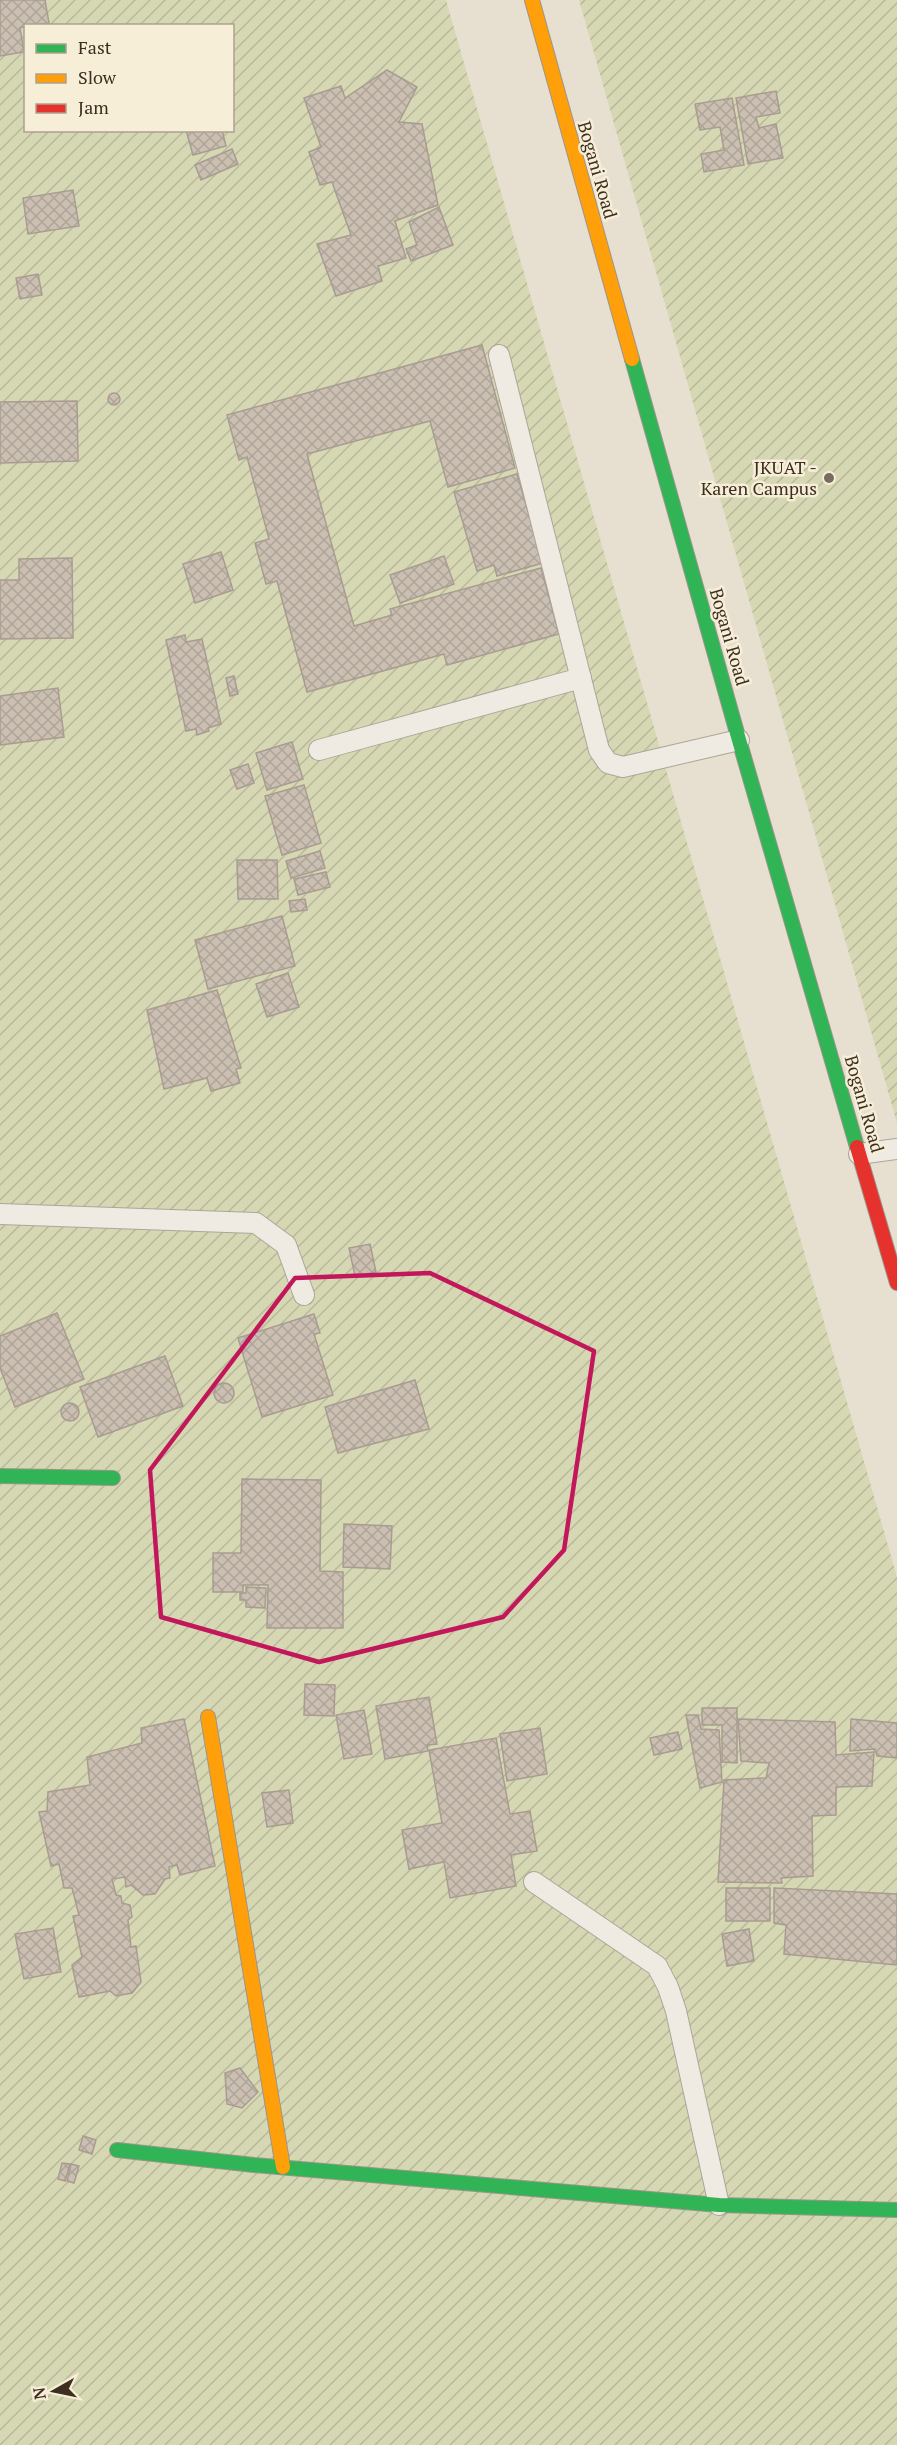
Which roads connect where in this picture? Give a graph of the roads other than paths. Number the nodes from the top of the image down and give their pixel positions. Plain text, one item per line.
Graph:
1 (532, 0) edge
2 (499, 355) dead end
3 (581, 678) junction
4 (739, 740) junction
5 (319, 750) dead end
6 (897, 1149) edge
7 (859, 1154) junction
8 (0, 1214) edge
9 (897, 1283) edge
10 (304, 1295) dead end
11 (0, 1476) edge
12 (113, 1478) dead end
13 (208, 1717) dead end
14 (534, 1882) dead end
15 (117, 2150) dead end
16 (283, 2167) junction
17 (719, 2205) junction
18 (897, 2210) edge

1 - 4 street, Bogani Road
2 - 3 lane
3 - 4 lane
3 - 5 lane
4 - 7 street, Bogani Road
6 - 7 lane
7 - 9 street, Bogani Road
8 - 10 lane
11 - 12 street
13 - 16 street
14 - 17 lane
15 - 16 street
16 - 17 street
17 - 18 street

